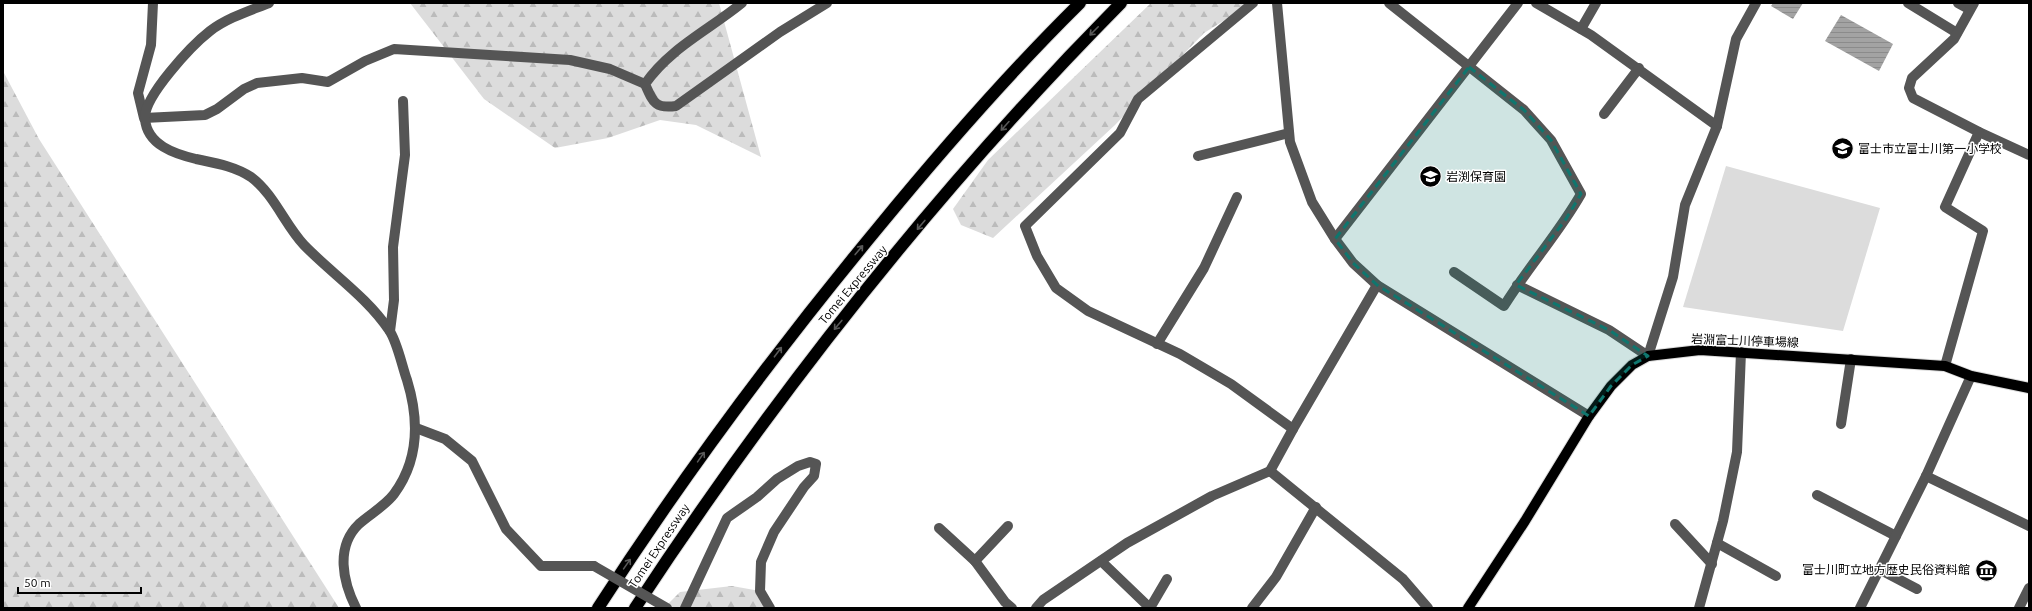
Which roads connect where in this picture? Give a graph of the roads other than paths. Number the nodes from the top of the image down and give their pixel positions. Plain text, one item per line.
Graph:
1 (153, 3) edge
2 (269, 3) edge
3 (742, 3) edge
4 (827, 3) edge
5 (1080, 3) edge
6 (1121, 3) edge
7 (1253, 3) edge
8 (1277, 3) edge
9 (1389, 3) edge
10 (1518, 3) edge
11 (1536, 3) edge
12 (1596, 3) edge
13 (1756, 3) edge
14 (1908, 3) edge
15 (1958, 3) edge
16 (1971, 6) edge
17 (1581, 29) junction
18 (1957, 33) junction
19 (1469, 67) junction
20 (1639, 68) junction
21 (646, 84) junction
22 (402, 101) dead end
23 (1604, 114) dead end
24 (144, 118) junction
25 (1717, 126) junction
26 (1979, 132) junction
27 (1288, 133) junction
28 (2029, 155) edge
29 (1198, 156) dead end
30 (1238, 197) dead end
31 (1335, 239) junction
32 (1454, 272) dead end
33 (1377, 285) junction
34 (1517, 285) junction
35 (390, 331) junction
36 (1157, 344) junction
37 (1741, 352) junction
38 (1648, 356) junction
39 (1851, 359) junction
40 (1945, 366) junction
41 (1970, 376) junction
42 (2029, 388) edge
43 (1590, 416) junction
44 (1841, 424) dead end
45 (416, 428) junction
46 (1293, 428) junction
47 (1270, 471) junction
48 (1926, 476) junction
49 (1817, 496) dead end
50 (1316, 507) junction
51 (1675, 524) dead end
52 (1008, 526) dead end
53 (2029, 526) edge
54 (939, 528) dead end
55 (1896, 536) junction
56 (1717, 543) junction
57 (975, 561) junction
58 (1101, 561) junction
59 (1712, 564) junction
60 (1879, 569) junction
61 (1776, 576) dead end
62 (1167, 579) dead end
63 (2029, 588) edge
64 (1917, 589) dead end
65 (356, 608) edge
66 (598, 608) edge
67 (635, 608) edge
68 (667, 608) edge
69 (685, 608) edge
70 (770, 608) edge
71 (1012, 608) edge
72 (1036, 608) edge
73 (1150, 608) edge
74 (1252, 608) edge
75 (1428, 608) edge
76 (1468, 608) edge
77 (1699, 608) edge
78 (1860, 608) edge
79 (2019, 608) edge

1 - 24 street
2 - 24 street
3 - 21 street
4 - 21 street
66 -> 5 highway, Tomei Expressway
6 -> 67 highway, Tomei Expressway
7 - 36 street
8 - 27 street
9 - 19 street
10 - 19 street
11 - 17 street
12 - 17 street
13 - 25 street
14 - 18 street
15 - 16 street
16 - 18 street
17 - 20 street
18 - 26 street
19 - 31 street
19 - 34 street
20 - 23 street
20 - 25 street
21 - 24 street
22 - 35 street
24 - 35 street
25 - 38 street
26 - 28 street
26 - 40 street
27 - 29 street
27 - 31 street
30 - 36 street
31 - 33 street
32 - 34 street
33 - 43 street
33 - 46 street
34 - 38 street
35 - 45 street
36 - 46 street
37 - 38 main road, 岩淵富士川停車場線
37 - 39 main road, 岩淵富士川停車場線
37 - 56 street
38 - 43 main road, 岩淵富士川停車場線
39 - 40 main road, 岩淵富士川停車場線
39 - 44 street
40 - 41 main road, 岩淵富士川停車場線
41 - 42 main road, 岩淵富士川停車場線
41 - 48 street
43 - 76 main road, 岩淵富士川停車場線
45 - 65 street
45 - 68 street, bridge
46 - 47 street
47 - 50 street
47 - 58 street
48 - 53 street
48 - 55 street
49 - 55 street
50 - 74 street
50 - 75 street
51 - 59 street
52 - 57 street
54 - 57 street
55 - 60 street
56 - 59 street
56 - 61 street
57 - 71 street
58 - 72 street
58 - 73 street
59 - 77 street
60 - 64 street
60 - 78 street
62 - 73 street
63 - 79 street
69 - 70 street

